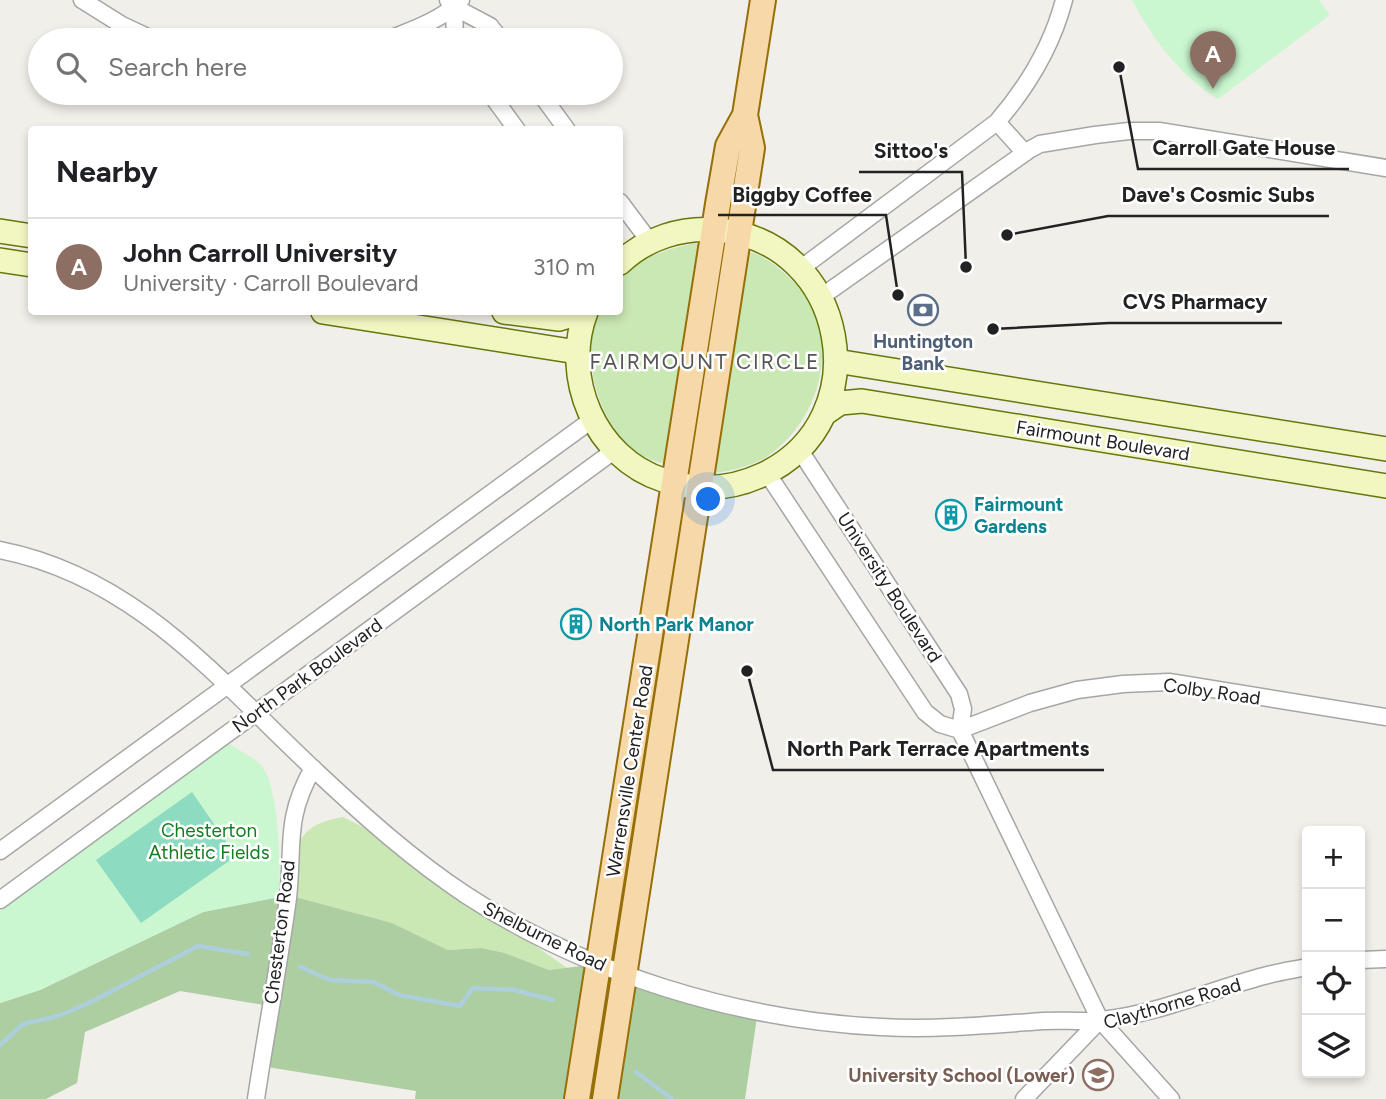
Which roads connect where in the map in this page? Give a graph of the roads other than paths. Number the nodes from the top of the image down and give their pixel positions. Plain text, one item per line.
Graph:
1 (82, 0) edge
2 (763, 0) edge
3 (1064, 0) edge
4 (455, 2) edge
5 (128, 28) edge
6 (415, 28) edge
7 (455, 28) edge
8 (492, 28) edge
9 (499, 105) edge
10 (548, 105) edge
11 (745, 115) junction
12 (998, 122) junction
13 (514, 126) edge
14 (563, 126) edge
15 (1025, 153) junction
16 (1386, 168) edge
17 (623, 205) edge
18 (714, 230) junction
19 (0, 231) edge
20 (738, 233) junction
21 (28, 235) edge
22 (650, 242) junction
23 (0, 260) edge
24 (623, 261) edge
25 (28, 264) edge
26 (800, 269) junction
27 (821, 297) junction
28 (342, 315) edge
29 (527, 315) edge
30 (573, 315) edge
31 (583, 315) edge
32 (578, 352) junction
33 (836, 361) junction
34 (824, 414) junction
35 (593, 419) junction
36 (799, 449) junction
37 (1386, 449) edge
38 (615, 450) junction
39 (767, 473) junction
40 (673, 483) junction
41 (1386, 486) edge
42 (701, 488) junction
43 (0, 550) edge
44 (227, 685) junction
45 (255, 712) junction
46 (1386, 717) edge
47 (960, 730) junction
48 (313, 768) junction
49 (0, 851) edge
50 (0, 900) edge
51 (1386, 959) edge
52 (1365, 960) edge
53 (598, 964) junction
54 (1302, 968) edge
55 (624, 974) junction
56 (1100, 1020) junction
57 (256, 1099) edge
58 (577, 1099) edge
59 (606, 1099) edge
60 (1024, 1099) edge
61 (1171, 1099) edge

1 - 5 street
2 - 11 main road, Warrensville Center Road
3 - 12 street
4 - 6 street
4 - 7 street
4 - 8 street
9 - 13 street
10 - 14 street
11 - 18 main road, Warrensville Center Road
11 - 20 main road, Warrensville Center Road
12 - 15 street
12 - 26 street
15 - 16 street
15 - 27 street
17 - 22 street
18 - 20 main road
18 - 22 main road
18 - 40 main road, Warrensville Center Road
19 - 21 main road
20 - 26 main road
20 - 42 main road, Warrensville Center Road
22 - 24 main road
23 - 25 main road
26 - 27 main road
27 - 33 main road
28 - 32 main road
29 - 30 main road
31 - 32 main road
32 - 35 main road
33 - 34 main road
33 - 37 main road, Fairmount Boulevard
34 - 36 main road
34 - 41 main road, Fairmount Boulevard
35 - 38 main road
35 - 44 street, North Park Boulevard
36 - 39 main road
36 - 47 street, University Boulevard
38 - 40 main road
38 - 45 street, North Park Boulevard
39 - 42 main road
39 - 47 street, University Boulevard
40 - 42 main road
40 - 53 main road, Warrensville Center Road
42 - 55 main road, Warrensville Center Road
43 - 44 street, Shelburne Road
44 - 45 street, Shelburne Road
44 - 49 street, North Park Boulevard
45 - 48 street, Shelburne Road
45 - 50 street, North Park Boulevard
46 - 47 street, Colby Road
47 - 56 street, University Boulevard
48 - 53 street, Shelburne Road
48 - 57 street, Chesterton Road
51 - 52 street
53 - 55 street, Shelburne Road
53 - 58 main road, Warrensville Center Road
54 - 56 street, Claythorne Road
55 - 56 street, Shelburne Road
55 - 59 main road, Warrensville Center Road
56 - 60 street, Claythorne Road
56 - 61 street

